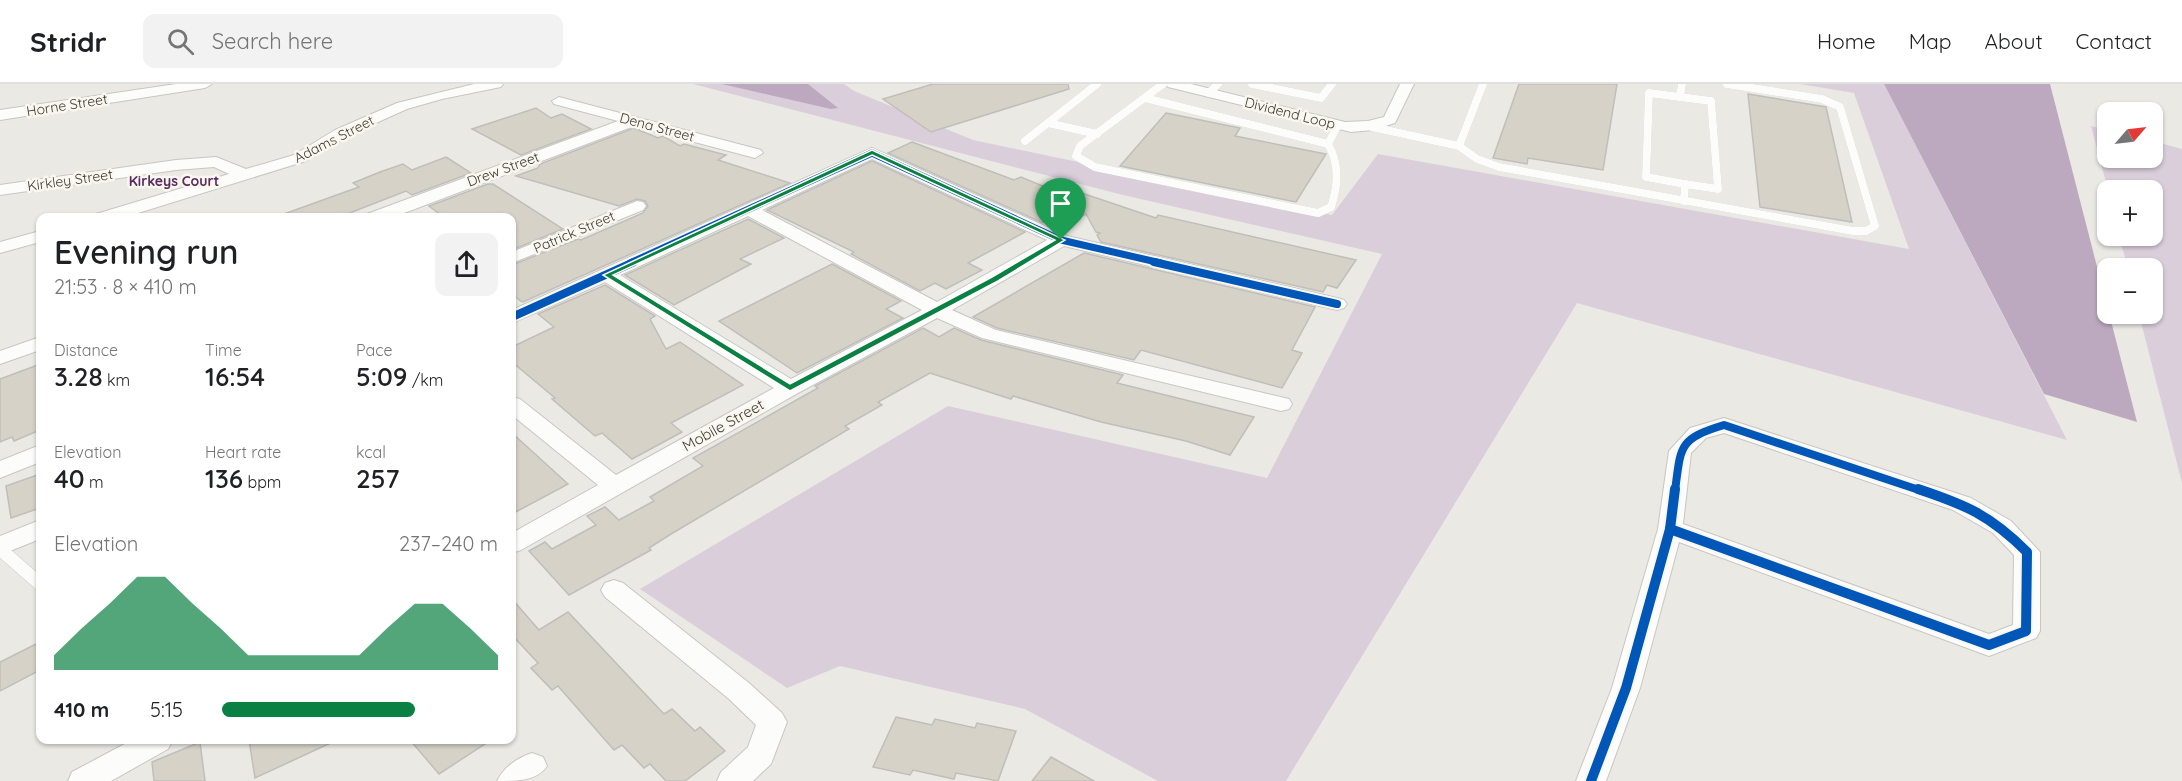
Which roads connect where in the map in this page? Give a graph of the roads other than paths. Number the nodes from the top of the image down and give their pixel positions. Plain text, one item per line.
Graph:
1 (206, 84) edge
2 (496, 84) edge
3 (1097, 84) edge
4 (1163, 84) edge
5 (1173, 84) edge
6 (1252, 84) edge
7 (1332, 84) edge
8 (1405, 84) edge
9 (1483, 84) edge
10 (1682, 84) edge
11 (1727, 84) edge
12 (1214, 88) edge
13 (1680, 97) junction
14 (1145, 98) junction
15 (559, 100) dead end
16 (0, 116) edge
17 (633, 121) junction
18 (1048, 123) junction
19 (1338, 124) junction
20 (1372, 127) junction
21 (1096, 134) junction
22 (1025, 141) dead end
23 (1328, 144) junction
24 (1459, 146) junction
25 (755, 153) dead end
26 (244, 175) junction
27 (1685, 184) junction
28 (0, 190) edge
29 (1684, 201) junction
30 (636, 206) dead end
31 (748, 209) junction
32 (119, 213) edge
33 (386, 213) edge
34 (36, 237) edge
35 (1061, 240) junction
36 (0, 248) edge
37 (516, 256) edge
38 (607, 275) junction
39 (1337, 304) dead end
40 (937, 310) junction
41 (516, 315) edge
42 (36, 344) edge
43 (0, 358) edge
44 (790, 388) junction
45 (1281, 404) dead end
46 (516, 407) edge
47 (36, 455) edge
48 (0, 470) edge
49 (614, 486) junction
50 (1670, 529) junction
51 (36, 531) edge
52 (516, 541) edge
53 (0, 548) edge
54 (36, 580) edge
55 (614, 590) dead end
56 (151, 744) edge
57 (82, 781) edge
58 (732, 781) edge
59 (1591, 781) edge

1 - 16 street, Horne Street
2 - 26 street, Adams Street
3 - 18 lane
4 - 14 lane
5 - 12 street, Dividend Loop
6 - 7 lane
8 - 20 street
9 - 24 lane
10 - 13 lane
11 - 29 lane
12 - 19 street, Dividend Loop
13 - 27 lane
13 - 27 lane
14 - 21 lane
14 - 23 lane
15 - 17 street, Dena Street
17 - 25 street, Dena Street
17 - 33 street, Drew Street
18 - 21 lane
18 - 22 lane
19 - 20 street, Dividend Loop
19 - 23 lane
20 - 24 lane
21 - 23 lane
24 - 29 lane
26 - 28 street, Kirkley Street
26 - 32 street, Adams Street
27 - 29 lane
30 - 37 street, Patrick Street
31 - 35 street
31 - 38 street
31 - 40 street
34 - 36 street
35 - 39 street
35 - 40 street, Mobile Street
38 - 41 street
38 - 44 street
40 - 44 street, Mobile Street
40 - 45 street
42 - 43 street
44 - 49 street, Mobile Street
46 - 49 street
47 - 48 street
49 - 52 street, Mobile Street
50 - 50 street
50 - 59 street
51 - 53 street
53 - 54 lane
55 - 58 street
56 - 57 street

